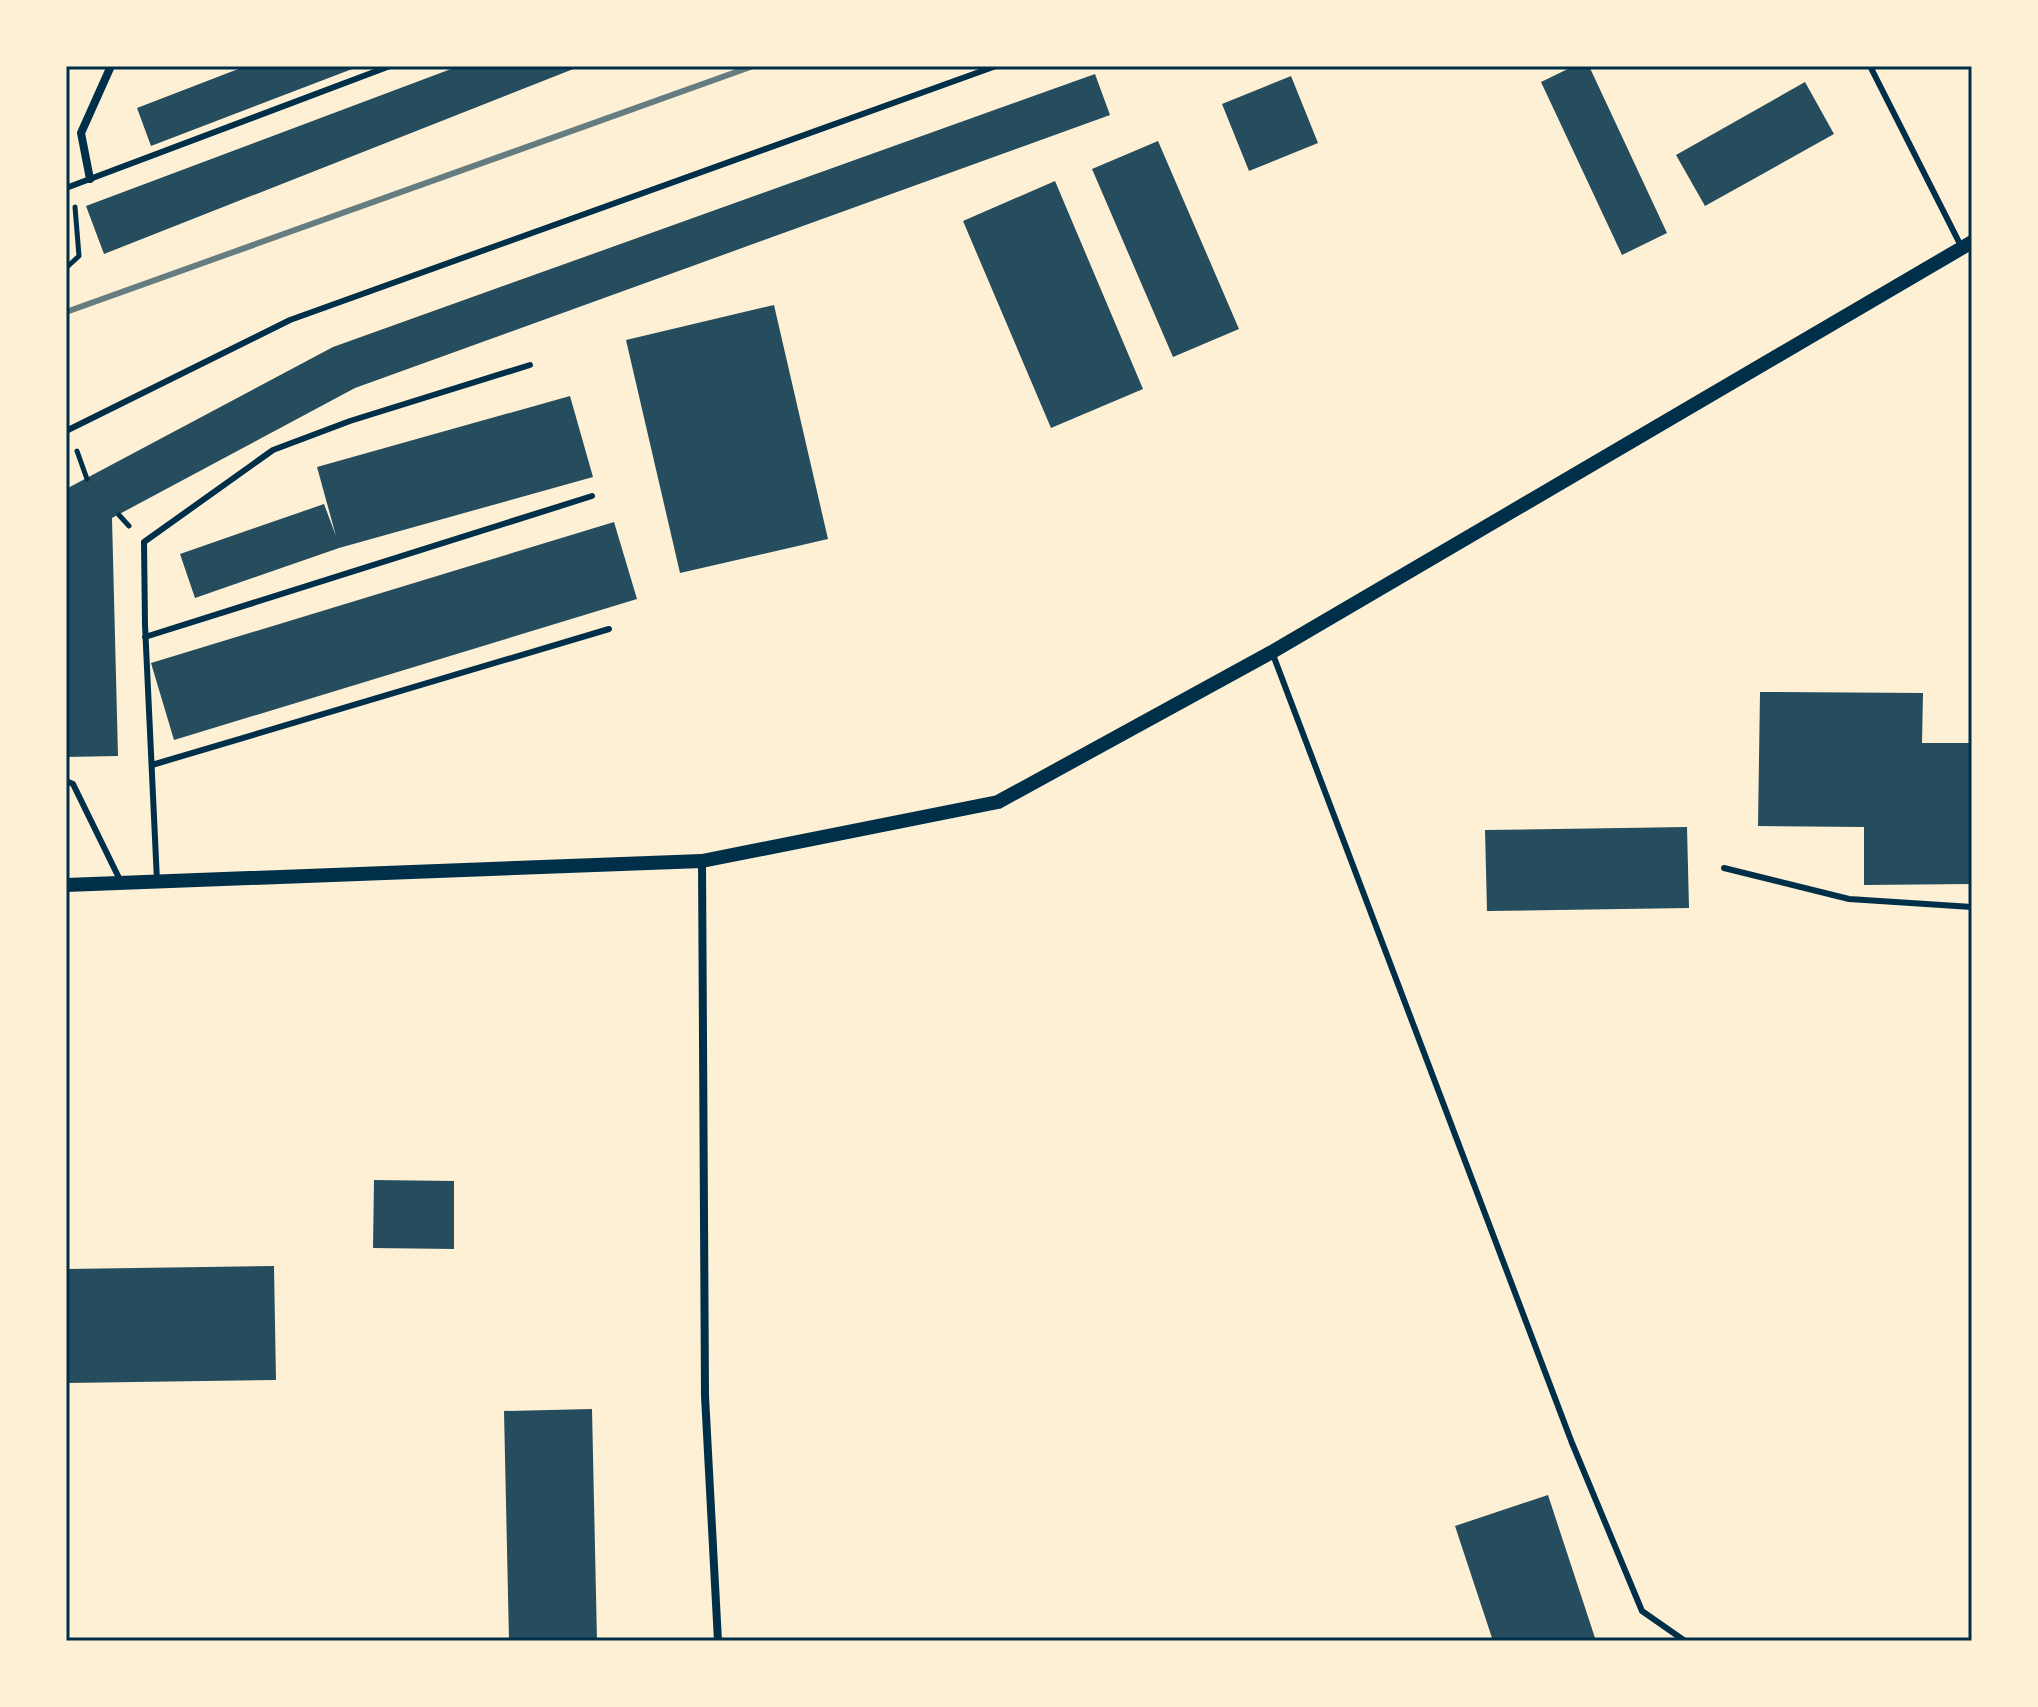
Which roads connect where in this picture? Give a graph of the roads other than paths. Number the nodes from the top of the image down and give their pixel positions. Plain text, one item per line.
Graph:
1 (111, 66) edge
2 (390, 66) edge
3 (996, 66) edge
4 (1870, 66) edge
5 (90, 179) junction
6 (70, 187) edge
7 (1967, 245) edge
8 (530, 365) dead end
9 (66, 431) edge
10 (592, 496) dead end
11 (609, 629) dead end
12 (145, 637) junction
13 (1272, 652) junction
14 (152, 765) junction
15 (66, 781) edge
16 (702, 861) junction
17 (1724, 868) dead end
18 (157, 882) junction
19 (121, 883) junction
20 (66, 885) edge
21 (1972, 907) edge
22 (1686, 1640) edge
23 (718, 1641) edge

1 - 5 street
2 - 5 lane
3 - 9 lane
4 - 7 lane
5 - 6 lane
7 - 13 street
8 - 12 lane
10 - 12 lane
11 - 14 lane
12 - 14 lane
13 - 16 street
13 - 22 lane
14 - 18 lane
15 - 19 lane
16 - 18 street
16 - 23 street
17 - 21 lane
18 - 19 street
19 - 20 street

